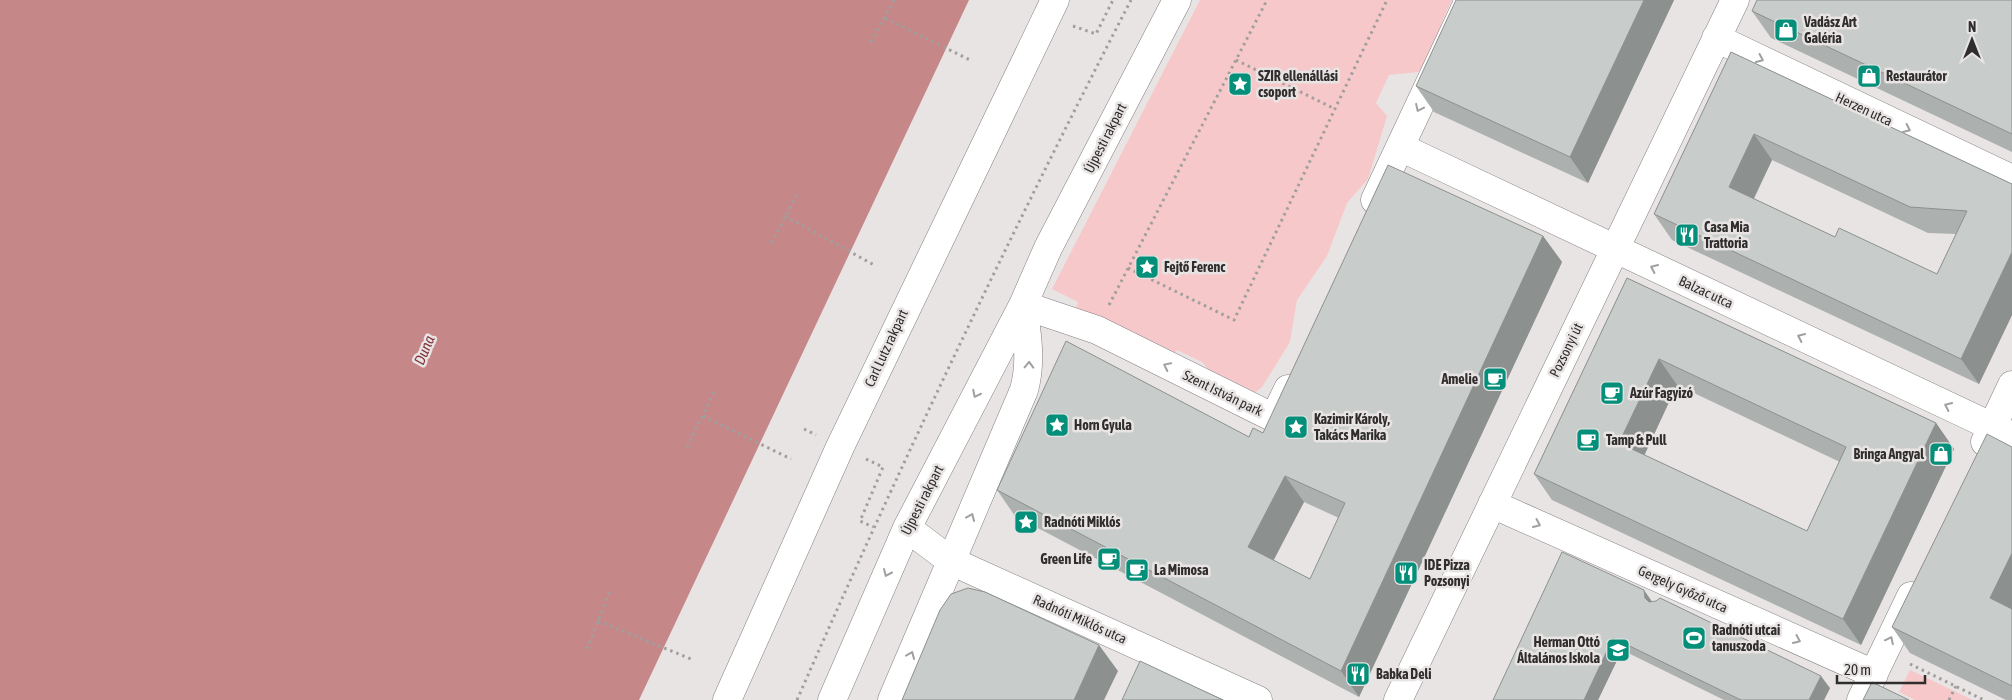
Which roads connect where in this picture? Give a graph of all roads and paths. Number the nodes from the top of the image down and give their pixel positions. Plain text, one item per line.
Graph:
1 (894, 0) edge
2 (1055, 0) edge
3 (1113, 0) edge
4 (1131, 0) edge
5 (1177, 0) edge
6 (1267, 0) edge
7 (1387, 0) edge
8 (1469, 0) edge
9 (1735, 0) edge
10 (884, 18) junction
11 (1096, 34) dead end
12 (1716, 38) junction
13 (871, 42) dead end
14 (1236, 60) junction
15 (972, 61) dead end
16 (1335, 109) junction
17 (1400, 148) junction
18 (2012, 179) edge
19 (798, 193) dead end
20 (785, 216) junction
21 (1364, 224) edge
22 (771, 244) dead end
23 (1614, 249) junction
24 (876, 266) dead end
25 (1128, 268) junction
26 (1023, 304) junction
27 (1097, 330) junction
28 (1298, 365) edge
29 (2012, 385) edge
30 (715, 390) dead end
31 (703, 416) junction
32 (2002, 431) edge
33 (687, 447) dead end
34 (791, 459) dead end
35 (883, 467) dead end
36 (1972, 468) edge
37 (1492, 504) junction
38 (873, 527) junction
39 (907, 528) junction
40 (950, 561) junction
41 (1922, 573) edge
42 (610, 590) dead end
43 (598, 621) junction
44 (587, 649) dead end
45 (692, 659) dead end
46 (1879, 663) junction
47 (1956, 686) junction
48 (727, 700) edge
49 (797, 700) edge
50 (832, 700) edge
51 (892, 700) edge
52 (1258, 700) edge
53 (1398, 700) edge
54 (1861, 700) edge
55 (1949, 700) edge
56 (1984, 700) edge

1 - 10 path
2 - 48 street, Carl Lutz rakpart
3 - 11 path
4 - 38 path
5 - 26 street, Újpesti rakpart
6 - 14 path
7 - 16 path
8 -> 17 street
9 - 12 street, Pozsonyi út
10 - 13 path
10 - 15 path
12 -> 18 street, Herzen utca
12 - 23 street, Pozsonyi út
14 - 16 path
14 - 25 path
16 - 25 path
17 - 21 street
17 - 23 street, Balzac utca
19 - 20 path
20 - 22 path
20 - 24 path
32 -> 23 street, Balzac utca
23 - 37 street, Pozsonyi út
25 - 27 path
26 - 27 street, Szent István park
26 -> 39 street, Újpesti rakpart
40 -> 26 street, Újpesti rakpart
28 -> 27 street, Szent István park
29 - 32 street
30 - 31 path
31 - 33 path
31 - 34 path
32 - 36 street
35 - 38 path
37 -> 46 street, Gergely Győző utca
37 - 53 street, Pozsonyi út
38 - 49 path
39 - 40 street, Radnóti Miklós utca
39 -> 50 street, Újpesti rakpart
51 -> 40 street, Újpesti rakpart
40 - 52 street, Radnóti Miklós utca
46 -> 41 street
42 - 43 path
43 - 44 path
43 - 45 path
46 - 47 path
46 - 54 street
47 - 55 path
47 - 56 path

